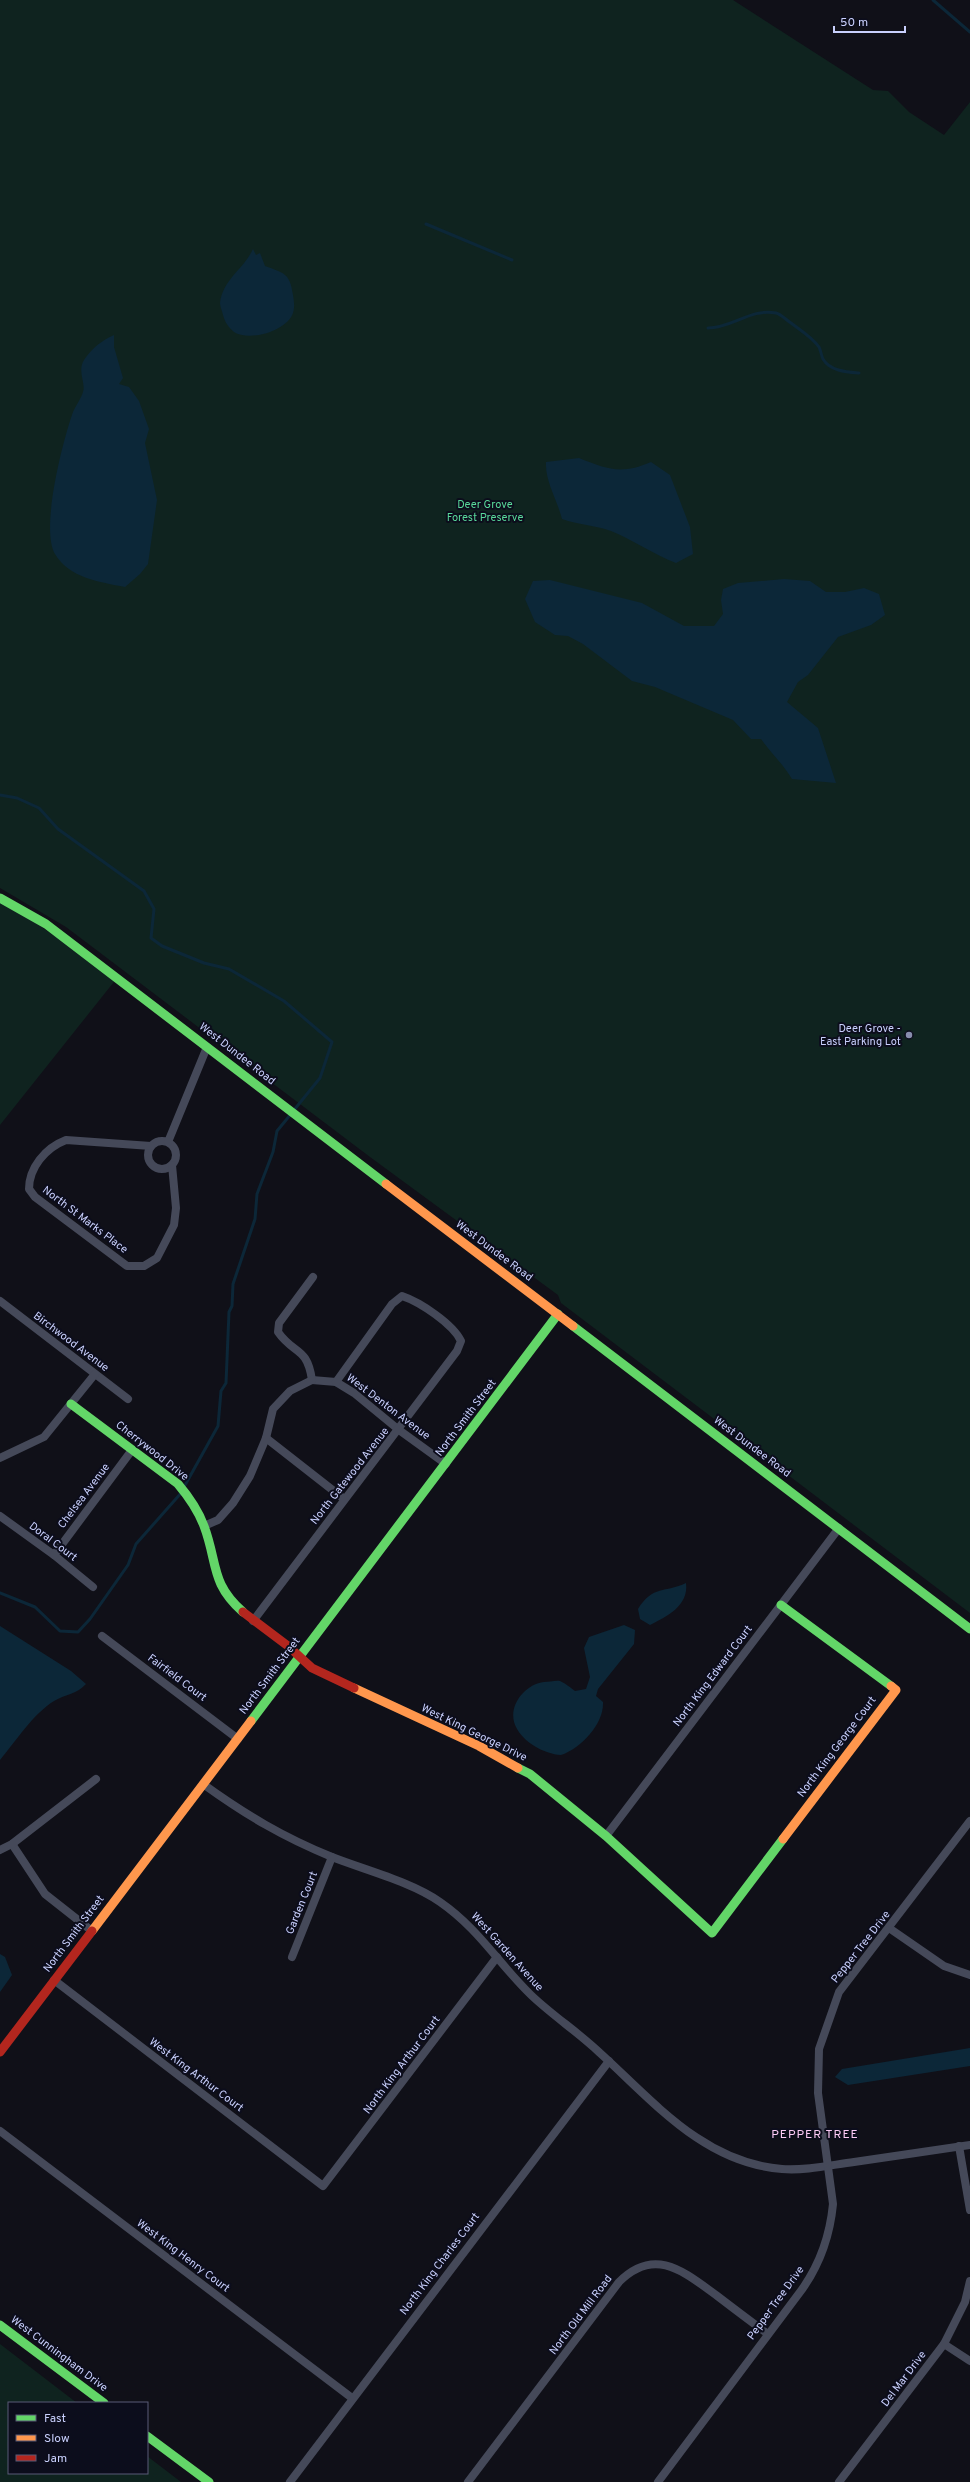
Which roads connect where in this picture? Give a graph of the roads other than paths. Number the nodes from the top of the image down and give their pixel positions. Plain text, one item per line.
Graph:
1 (0, 898) edge
2 (207, 1047) junction
3 (168, 1142) junction
4 (151, 1146) junction
5 (172, 1165) junction
6 (313, 1277) dead end
7 (0, 1301) edge
8 (558, 1314) junction
9 (95, 1374) junction
10 (312, 1380) junction
11 (336, 1382) junction
12 (128, 1399) dead end
13 (71, 1404) junction
14 (399, 1430) junction
15 (266, 1438) junction
16 (132, 1450) junction
17 (0, 1458) edge
18 (446, 1464) junction
19 (344, 1500) junction
20 (0, 1516) edge
21 (204, 1526) junction
22 (839, 1528) junction
23 (54, 1555) junction
24 (93, 1587) dead end
25 (781, 1605) junction
26 (252, 1621) junction
27 (970, 1629) edge
28 (102, 1636) dead end
29 (300, 1657) junction
30 (238, 1738) junction
31 (96, 1779) dead end
32 (203, 1784) junction
33 (970, 1821) edge
34 (606, 1836) junction
35 (12, 1844) junction
36 (0, 1850) edge
37 (332, 1857) junction
38 (890, 1928) junction
39 (92, 1931) junction
40 (712, 1933) joint
41 (292, 1957) dead end
42 (497, 1957) junction
43 (970, 1975) edge
44 (54, 1980) junction
45 (0, 2052) edge
46 (609, 2061) junction
47 (0, 2131) edge
48 (970, 2145) edge
49 (959, 2146) junction
50 (829, 2165) junction
51 (323, 2186) joint
52 (970, 2210) edge
53 (970, 2281) edge
54 (0, 2325) edge
55 (768, 2334) junction
56 (944, 2344) junction
57 (970, 2361) edge
58 (352, 2398) junction
59 (103, 2402) edge
60 (148, 2437) edge
61 (209, 2482) edge
62 (290, 2482) edge
63 (468, 2482) edge
64 (658, 2482) edge
65 (839, 2482) edge

1 - 2 street, West Dundee Road
2 - 3 street
2 - 8 street, West Dundee Road
3 - 4 street, North St Marks Place
3 - 5 street, North St Marks Place
4 - 5 street
4 - 5 street, North St Marks Place
6 - 10 street
7 - 9 street, Birchwood Avenue
8 - 18 street, North Smith Street
8 - 22 street, West Dundee Road
9 - 12 street, Birchwood Avenue
9 - 13 street
10 - 11 street, West Denton Avenue
10 - 15 street
11 - 14 street, West Denton Avenue
11 - 14 street, North Gatewood Avenue
13 - 16 street, Cherrywood Drive
13 - 17 street
14 - 18 street, West Denton Avenue
14 - 19 street, North Gatewood Avenue
15 - 19 street
15 - 21 street
16 - 21 street, Cherrywood Drive
16 - 23 street, Chelsea Avenue
18 - 29 street, North Smith Street
19 - 26 street, North Gatewood Avenue
20 - 23 street, Doral Court
21 - 26 street, Cherrywood Drive
22 - 25 street, North King Edward Court
22 - 27 street, West Dundee Road
23 - 24 street, Doral Court
25 - 34 street, North King Edward Court
25 - 40 street, North King George Court
26 - 29 street, Cherrywood Drive
28 - 30 street, Fairfield Court
29 - 30 street, North Smith Street
29 - 34 street, West King George Drive
30 - 32 street, North Smith Street
31 - 35 street
32 - 37 street, West Garden Avenue
32 - 39 street, North Smith Street
33 - 38 street, Pepper Tree Drive
34 - 40 street, West King George Drive
35 - 36 street
35 - 39 street
37 - 41 street, Garden Court
37 - 42 street, West Garden Avenue
38 - 43 street
38 - 50 street, Pepper Tree Drive
39 - 44 street, North Smith Street
42 - 46 street, West Garden Avenue
42 - 51 street, North King Arthur Court
44 - 45 street, North Smith Street
44 - 51 street, West King Arthur Court
46 - 50 street, West Garden Avenue
46 - 58 street, North King Charles Court
47 - 58 street, West King Henry Court
48 - 49 street, West Garden Avenue
49 - 50 street, West Garden Avenue
49 - 52 street
50 - 55 street, Pepper Tree Drive
53 - 56 street, Del Mar Drive
54 - 59 street, West Cunningham Drive
55 - 63 street, North Old Mill Road
55 - 64 street, Pepper Tree Drive
56 - 57 street
56 - 65 street, Del Mar Drive
58 - 62 street, North King Charles Court
60 - 61 street

